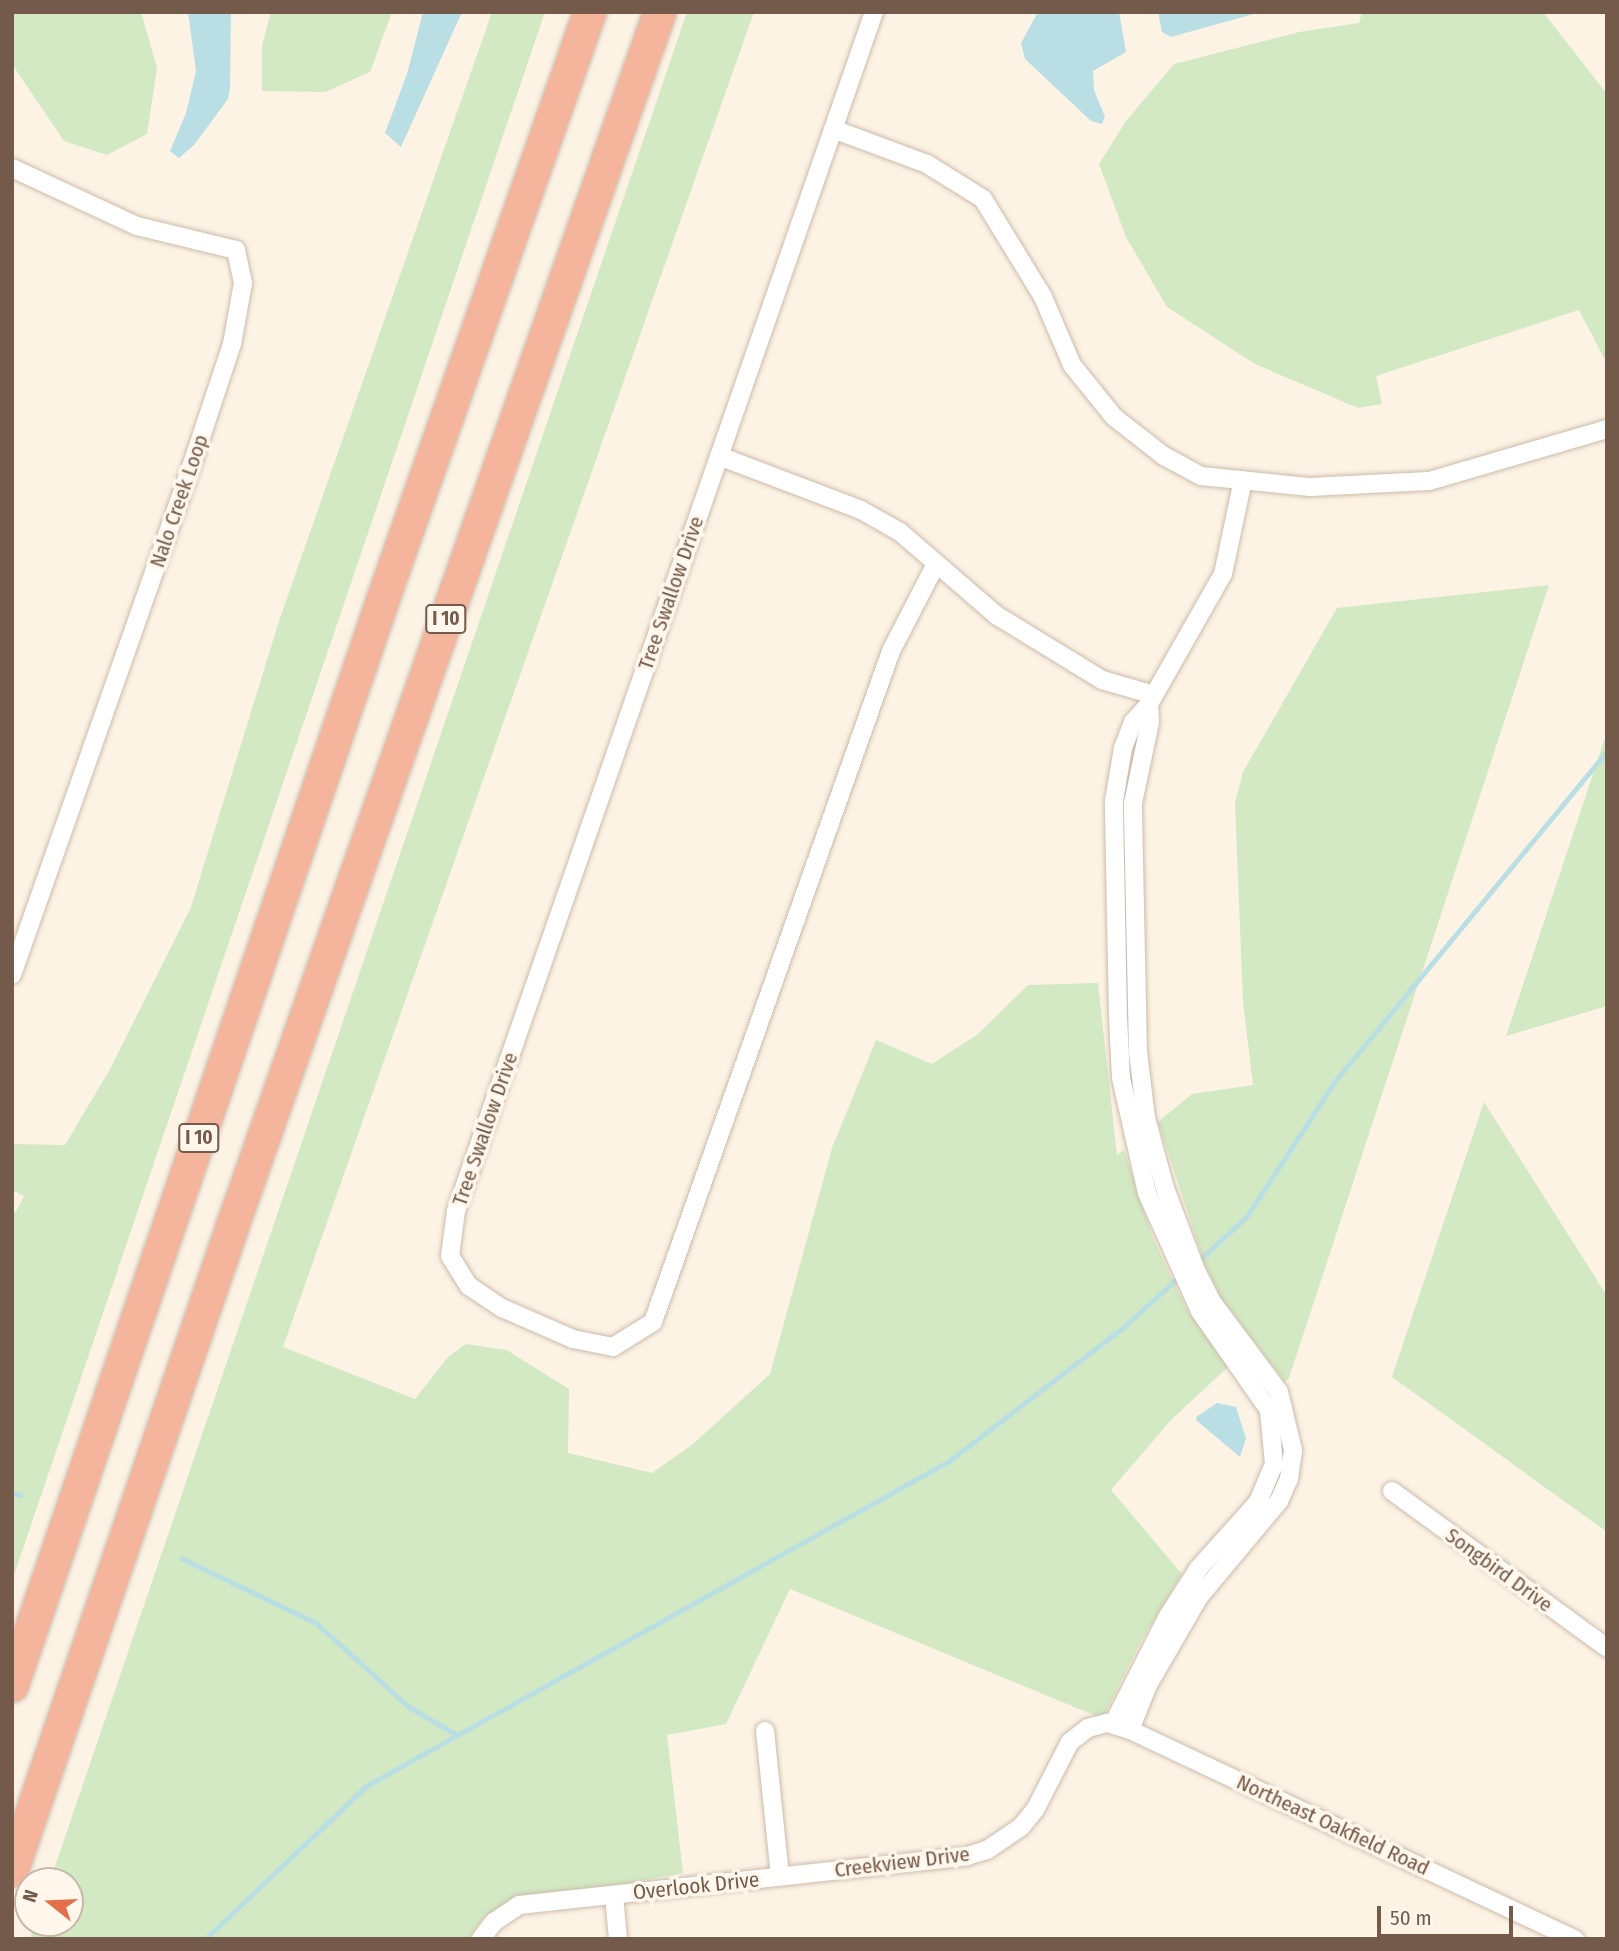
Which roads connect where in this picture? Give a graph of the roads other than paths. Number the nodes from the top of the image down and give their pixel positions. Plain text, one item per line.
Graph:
1 (590, 12) edge
2 (660, 12) edge
3 (873, 12) edge
4 (833, 129) junction
5 (12, 167) edge
6 (1607, 429) edge
7 (719, 456) junction
8 (1243, 480) junction
9 (936, 564) junction
10 (1151, 699) junction
11 (1114, 836) junction
12 (1133, 838) junction
13 (1126, 962) junction
14 (12, 975) edge
15 (1392, 1491) dead end
16 (1607, 1648) edge
17 (12, 1686) edge
18 (1121, 1727) junction
19 (765, 1731) dead end
20 (12, 1871) edge
21 (780, 1876) junction
22 (614, 1895) junction
23 (481, 1939) edge
24 (618, 1939) edge
25 (1575, 1939) edge

1 - 17 highway, I 10
2 - 20 highway, I 10
3 - 4 street, Tree Swallow Drive
4 - 7 street, Tree Swallow Drive
4 - 8 street
5 - 14 street, Nalo Creek Loop
6 - 8 street
7 - 9 street
7 - 9 street, Tree Swallow Drive
8 - 10 street
9 - 10 street
10 - 11 street
10 - 12 street
11 - 12 street
11 - 13 street
12 - 13 street
13 - 18 street
15 - 16 street, Songbird Drive
18 - 21 street, Creekview Drive
18 - 25 street, Northeast Oakfield Road
19 - 21 street
21 - 22 street, Overlook Drive
22 - 23 street
22 - 24 street, Overlook Drive

